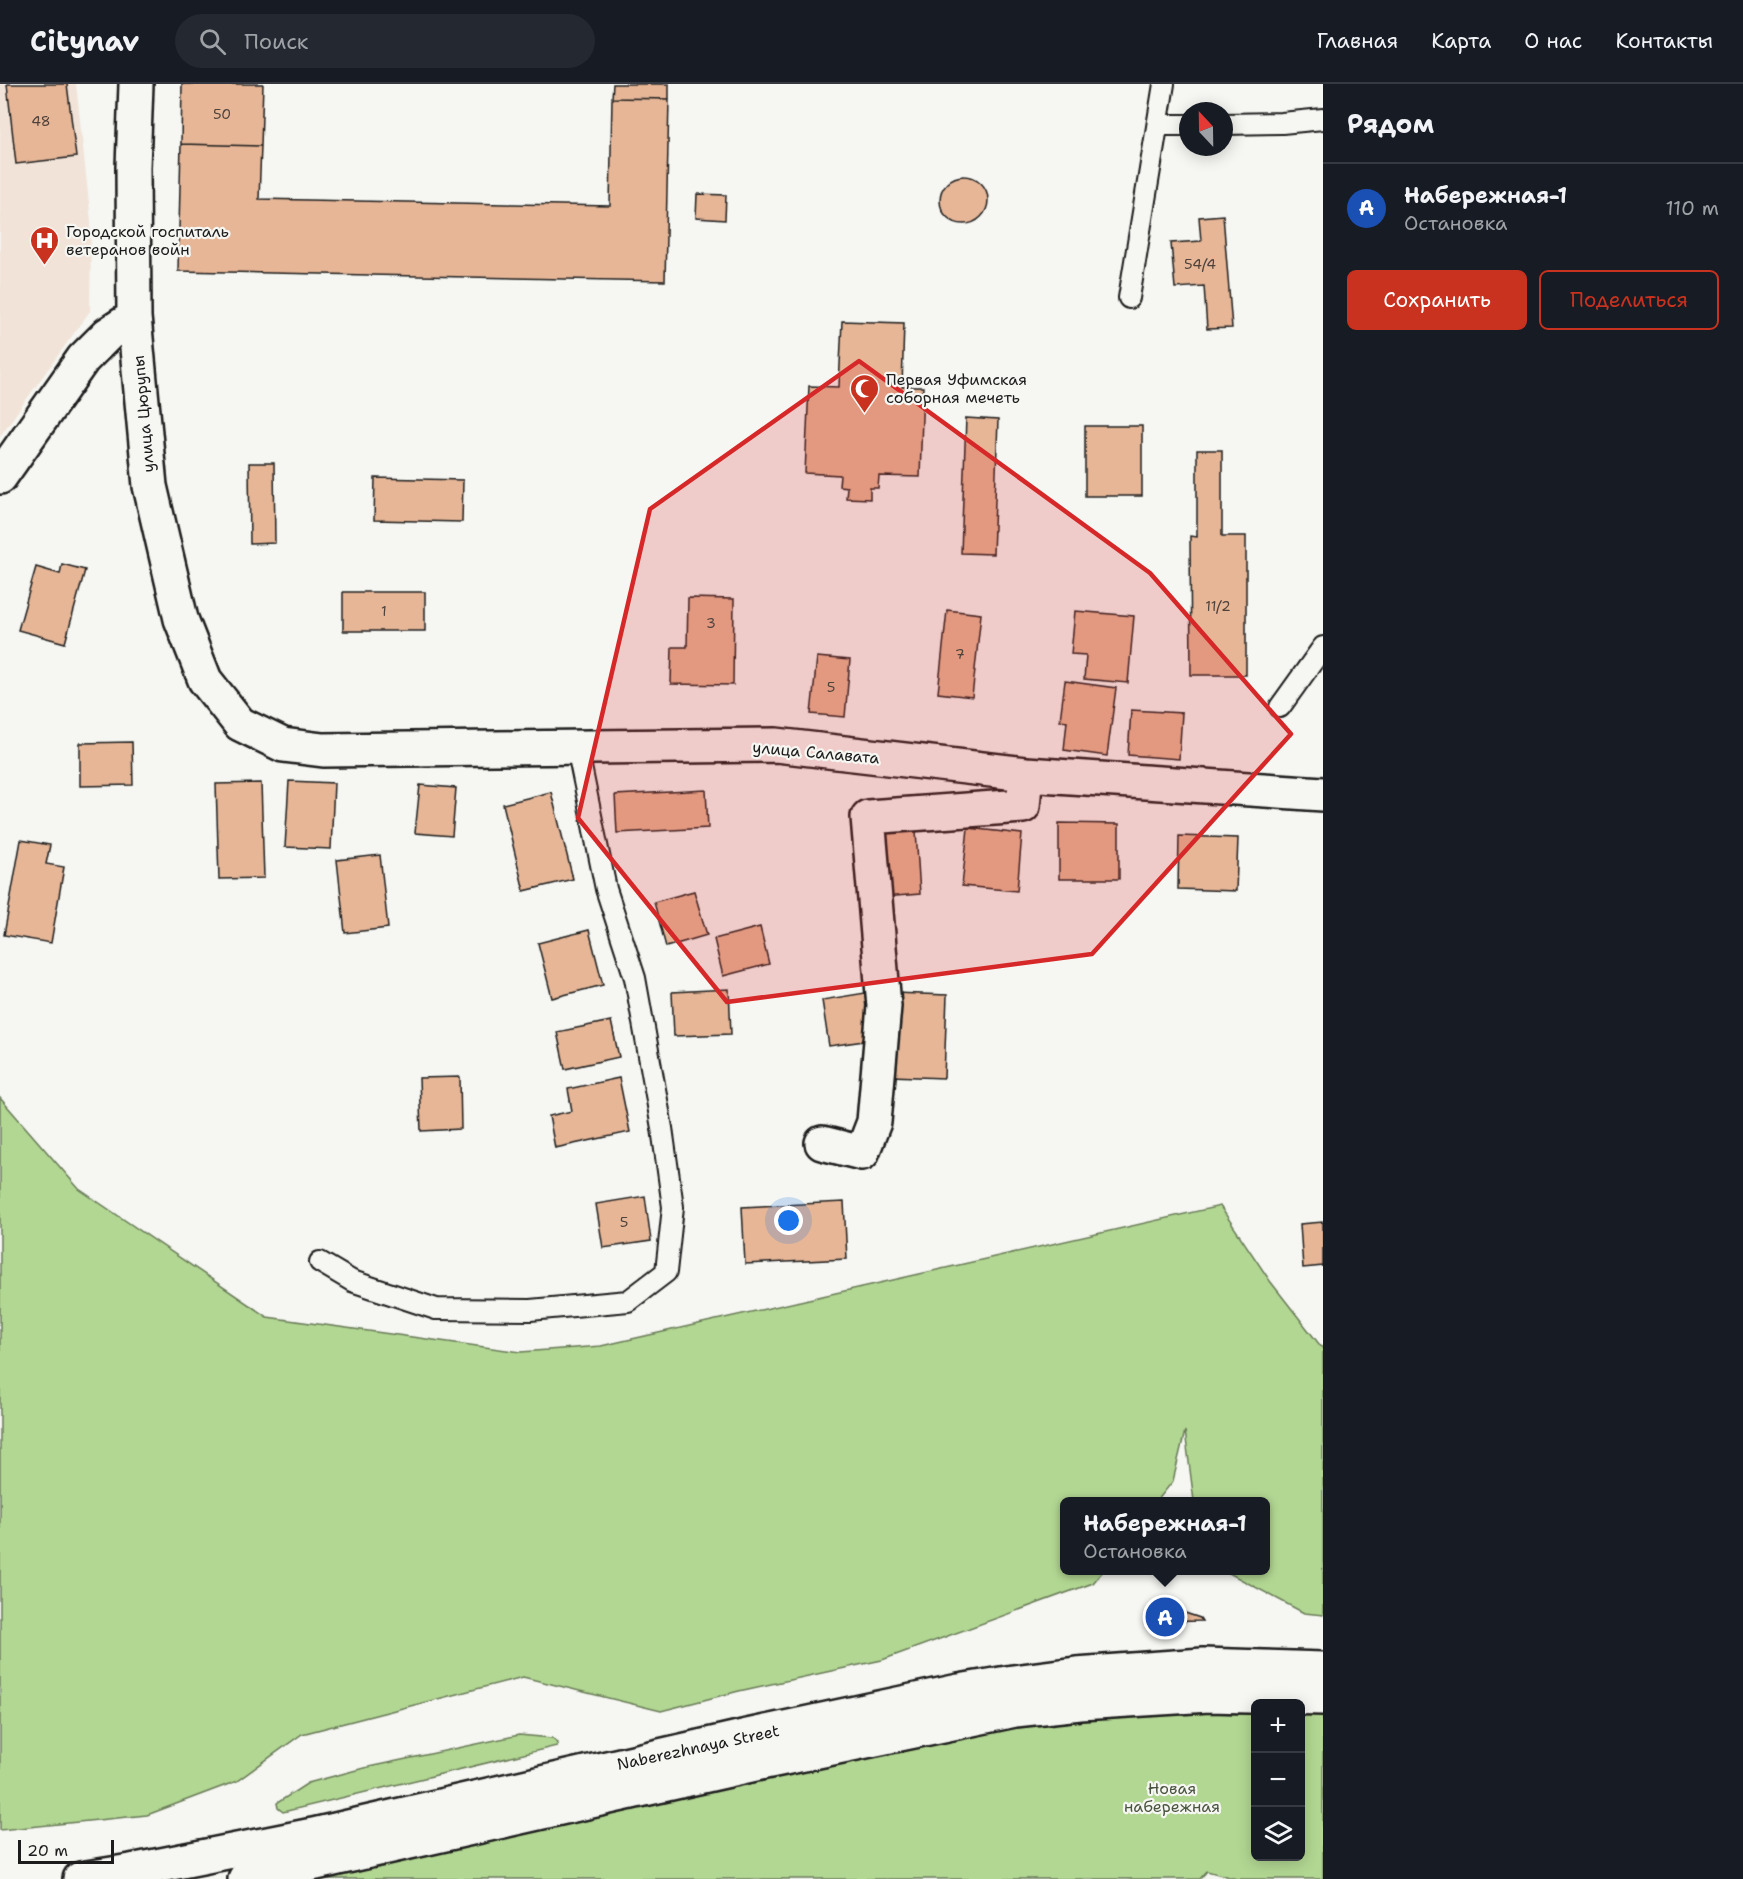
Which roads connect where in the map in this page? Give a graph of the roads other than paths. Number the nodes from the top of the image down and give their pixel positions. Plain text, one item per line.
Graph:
1 (136, 84) edge
2 (1164, 84) edge
3 (1323, 119) edge
4 (1179, 124) edge
5 (1233, 124) edge
6 (1158, 125) junction
7 (1129, 298) dead end
8 (134, 317) junction
9 (0, 477) edge
10 (1323, 647) edge
11 (1280, 707) dead end
12 (240, 724) joint
13 (577, 747) junction
14 (1026, 774) junction
15 (1323, 794) edge
16 (822, 1143) dead end
17 (320, 1262) dead end
18 (1323, 1669) edge
19 (1323, 1698) edge
20 (80, 1879) edge
21 (245, 1879) edge

1 - 8 street, улица Цюрупы
2 - 6 lane
3 - 5 lane
4 - 6 lane
6 - 7 lane
8 - 9 street
8 - 12 street, улица Цюрупы
10 - 11 lane
12 - 13 street, улица Салавата
13 - 14 street, улица Салавата
13 - 17 lane
14 - 15 street, улица Салавата
14 - 16 street
18 - 20 street, Naberezhnaya Street
19 - 21 street, Naberezhnaya Street

